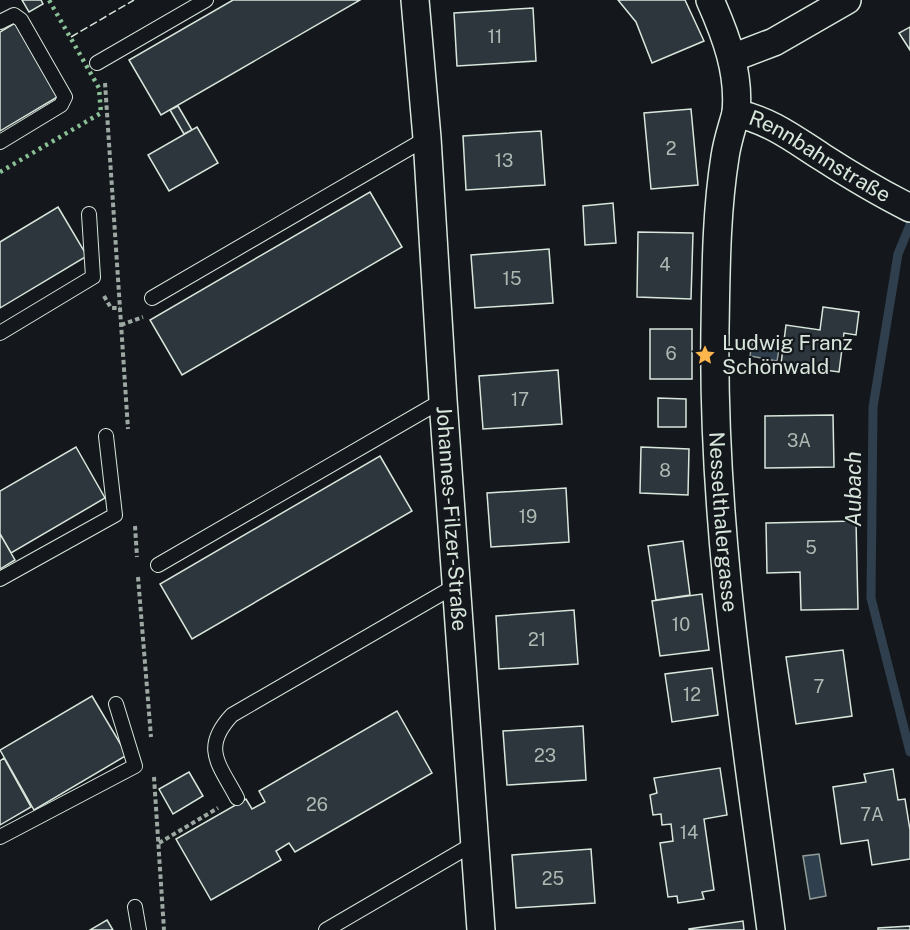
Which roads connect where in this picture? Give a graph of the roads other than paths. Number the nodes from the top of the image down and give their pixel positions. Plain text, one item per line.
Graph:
1 (206, 0) edge
2 (415, 0) edge
3 (710, 0) edge
4 (847, 0) edge
5 (0, 22) edge
6 (732, 58) junction
7 (97, 63) dead end
8 (736, 113) junction
9 (427, 138) junction
10 (0, 142) edge
11 (908, 207) edge
12 (89, 214) dead end
13 (152, 297) dead end
14 (0, 333) edge
15 (442, 400) junction
16 (106, 436) dead end
17 (158, 565) dead end
18 (0, 579) edge
19 (455, 586) junction
20 (116, 704) dead end
21 (237, 798) road end
22 (0, 837) edge
23 (475, 843) junction
24 (135, 907) dead end
25 (138, 930) edge
26 (327, 930) edge
27 (481, 930) edge
28 (771, 930) edge

1 - 7 lane
2 - 9 street, Johannes-Filzer-Straße
3 - 6 street, Rennbahnstraße
4 - 6 street
5 - 10 lane
6 - 8 street, Rennbahnstraße
8 - 11 street, Rennbahnstraße
8 - 28 street, Nesselthalergasse
9 - 13 lane
9 - 15 street, Johannes-Filzer-Straße
12 - 14 lane
15 - 17 lane
15 - 19 street, Johannes-Filzer-Straße
16 - 18 lane
19 - 21 lane
19 - 23 street, Johannes-Filzer-Straße
20 - 22 lane
23 - 26 lane
23 - 27 street, Johannes-Filzer-Straße
24 - 25 lane

